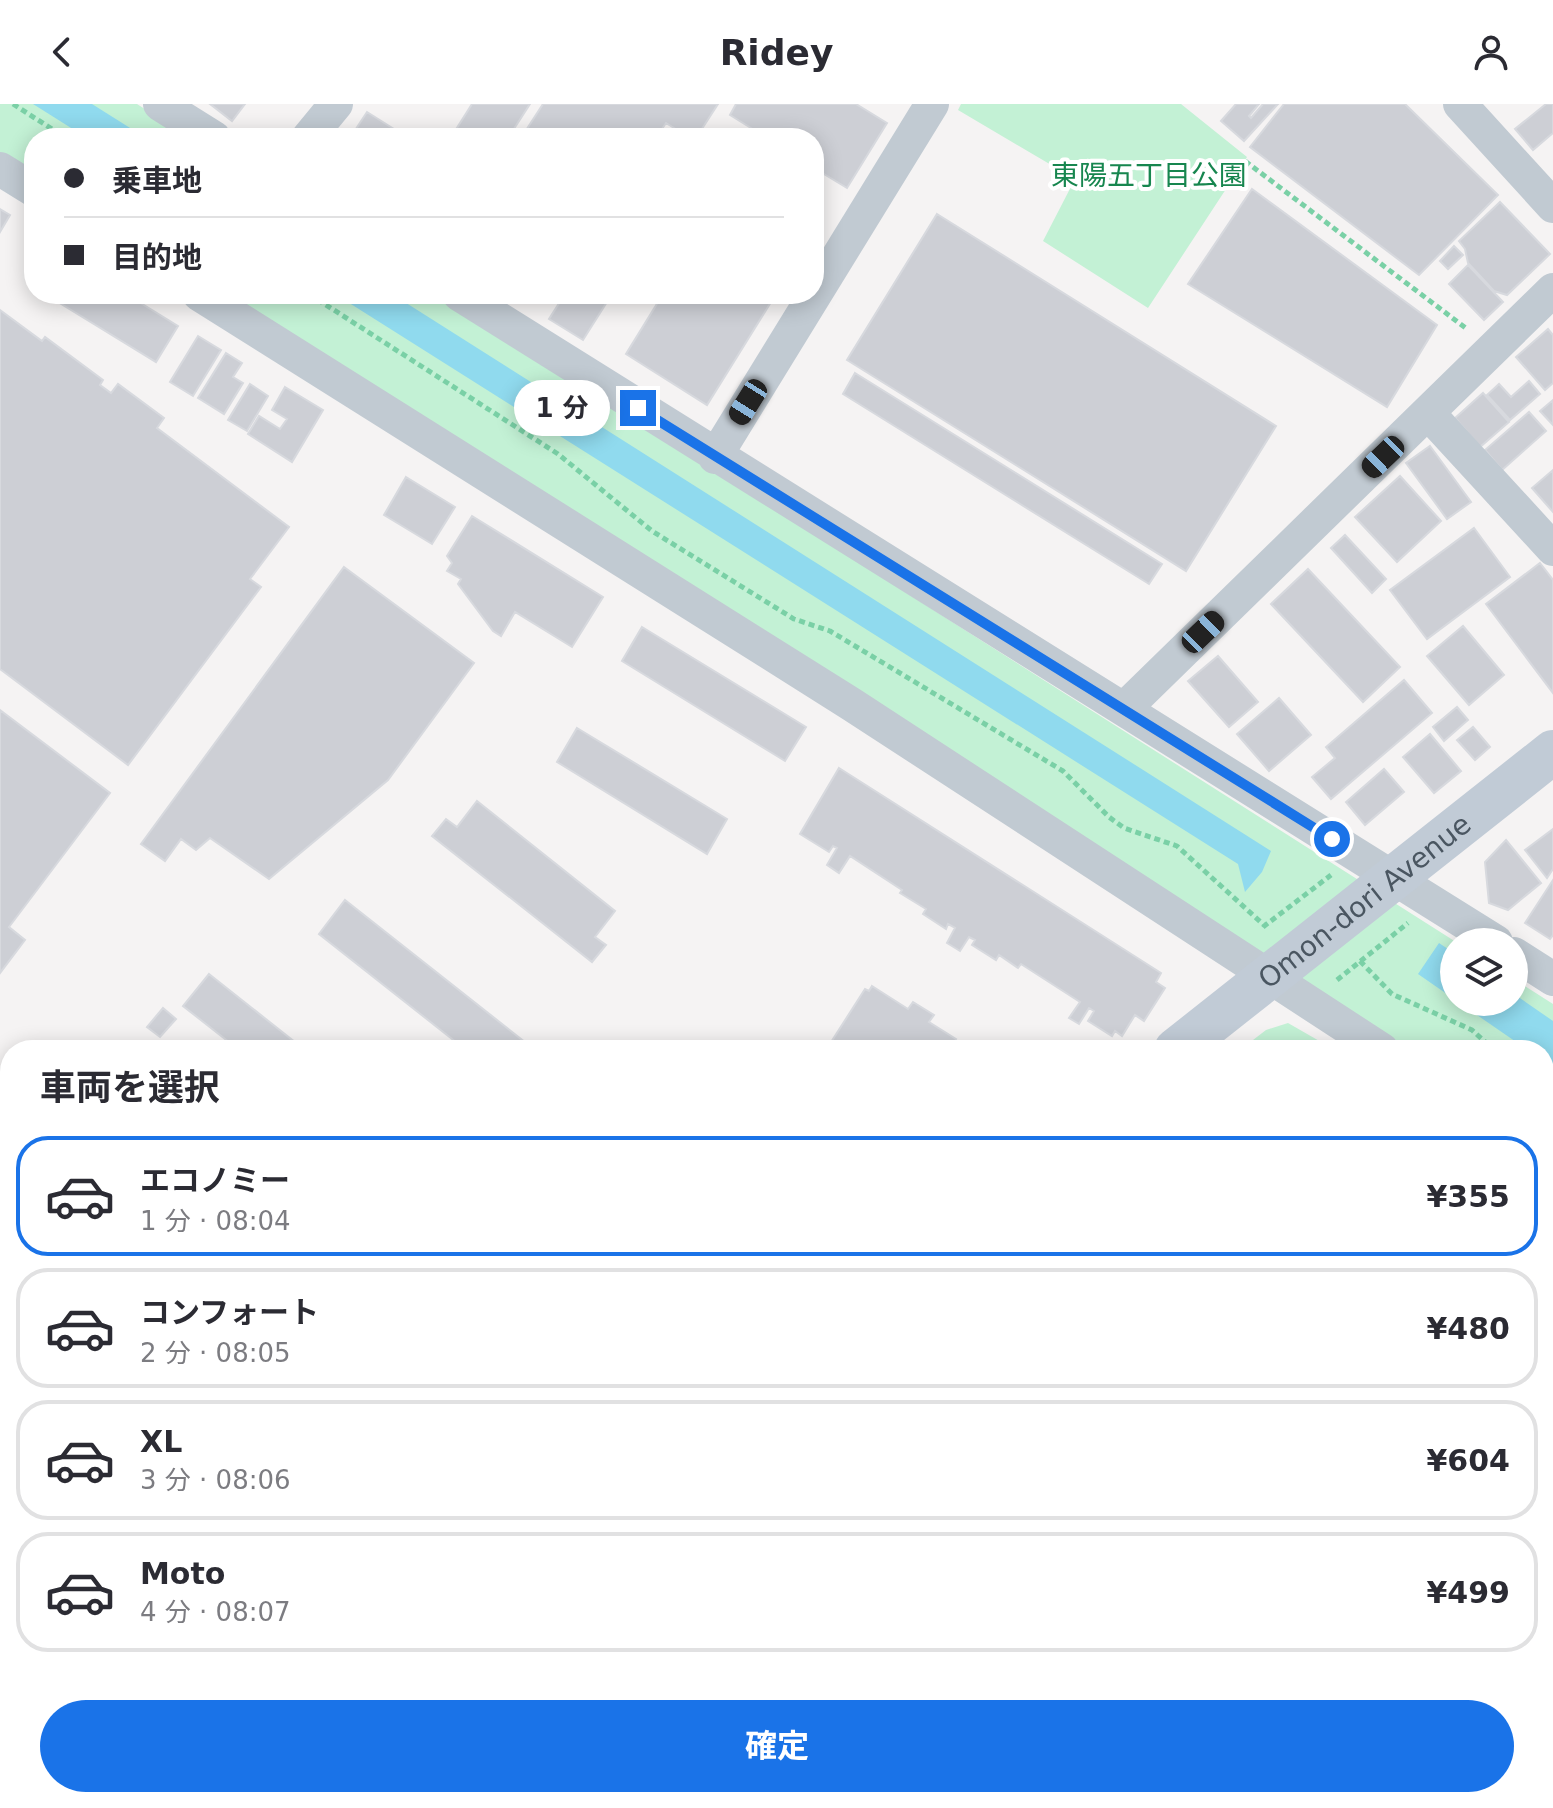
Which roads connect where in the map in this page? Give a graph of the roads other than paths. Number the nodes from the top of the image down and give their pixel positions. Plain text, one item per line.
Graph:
1 (160, 104) edge
2 (336, 104) edge
3 (932, 104) edge
4 (1460, 104) edge
5 (198, 128) edge
6 (316, 128) edge
7 (0, 169) edge
8 (24, 184) edge
9 (1553, 206) edge
10 (824, 280) edge
11 (1553, 290) edge
12 (215, 304) edge
13 (475, 304) edge
14 (809, 304) edge
15 (1428, 413) junction
16 (715, 457) junction
17 (1553, 549) edge
18 (1124, 709) junction
19 (1553, 752) edge
20 (1387, 882) junction
21 (1471, 928) edge
22 (1528, 963) edge
23 (1279, 969) junction
24 (1553, 979) edge
25 (1189, 1040) edge
26 (1369, 1040) edge

1 - 5 street
2 - 6 street
3 - 10 street
4 - 9 street
7 - 8 street
11 - 15 street
12 - 23 street
13 - 16 street
14 - 16 street
15 - 17 street
15 - 18 street
16 - 18 street
18 - 20 street
19 - 20 street, Omon-dori Avenue
20 - 21 street
20 - 23 street, Omon-dori Avenue
22 - 24 street
23 - 25 street, Omon-dori Avenue
23 - 26 street

